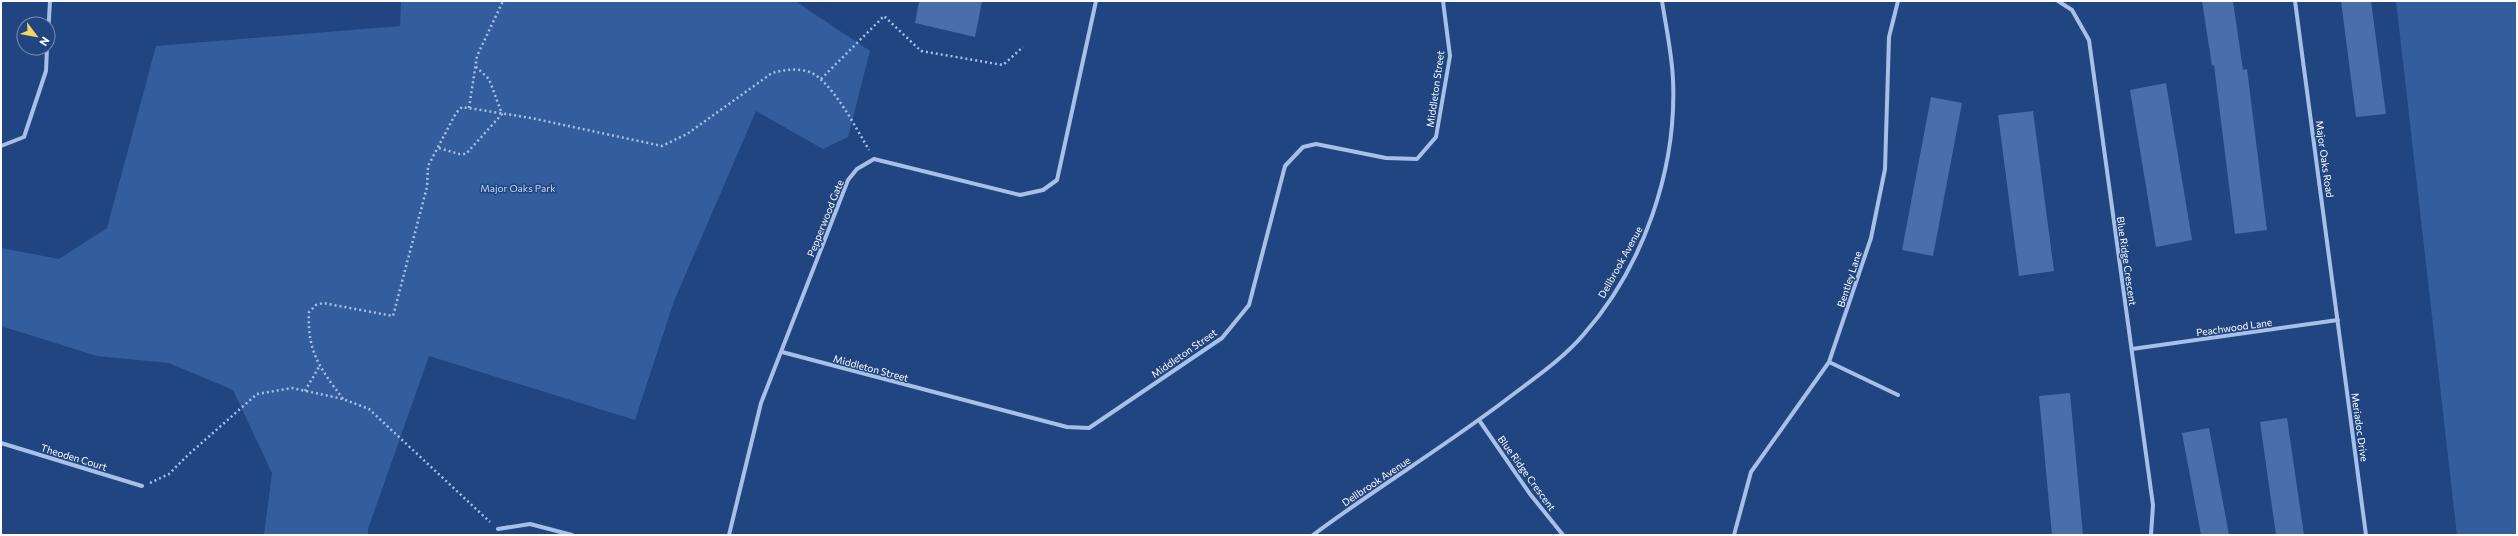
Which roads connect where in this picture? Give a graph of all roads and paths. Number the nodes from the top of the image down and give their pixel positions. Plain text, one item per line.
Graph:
1 (50, 1) edge
2 (503, 1) edge
3 (1096, 1) edge
4 (1443, 1) edge
5 (1662, 1) edge
6 (1898, 1) edge
7 (2058, 1) edge
8 (2295, 1) edge
9 (49, 16) edge
10 (1023, 47) dead end
11 (47, 56) edge
12 (475, 66) junction
13 (821, 79) junction
14 (470, 108) junction
15 (502, 114) junction
16 (1, 146) edge
17 (439, 148) junction
18 (874, 159) junction
19 (2338, 320) junction
20 (2132, 349) junction
21 (782, 352) junction
22 (1829, 362) junction
23 (319, 367) junction
24 (305, 391) junction
25 (1898, 395) dead end
26 (343, 399) junction
27 (1479, 420) junction
28 (1, 443) edge
29 (142, 486) joint
30 (498, 529) joint
31 (572, 535) edge
32 (729, 535) edge
33 (1313, 535) edge
34 (1564, 535) edge
35 (1734, 535) edge
36 (2151, 535) edge
37 (2366, 535) edge

1 - 9 street
2 - 12 path
3 - 18 street
4 - 21 street, Middleton Street
5 - 27 street, Dellbrook Avenue
6 - 22 street, Bentley Lane
7 - 20 street, Blue Ridge Crescent
8 - 19 street, Major Oaks Road
10 - 13 path
11 - 16 street
12 - 14 path
12 - 15 path
13 - 15 path
13 - 18 path
14 - 15 path
14 - 17 path
15 - 17 path
17 - 23 path
18 - 21 street, Pepperwood Gate
19 - 20 street, Peachwood Lane
19 - 37 street, Meriadoc Drive
20 - 36 street, Blue Ridge Crescent
21 - 32 street, Pepperwood Gate
22 - 25 street
22 - 35 street, Bentley Lane
23 - 24 path
23 - 26 path
24 - 26 path
24 - 29 path
26 - 30 path
27 - 33 street, Dellbrook Avenue
27 - 34 street, Blue Ridge Crescent
28 - 29 street, Theoden Court
30 - 31 street

